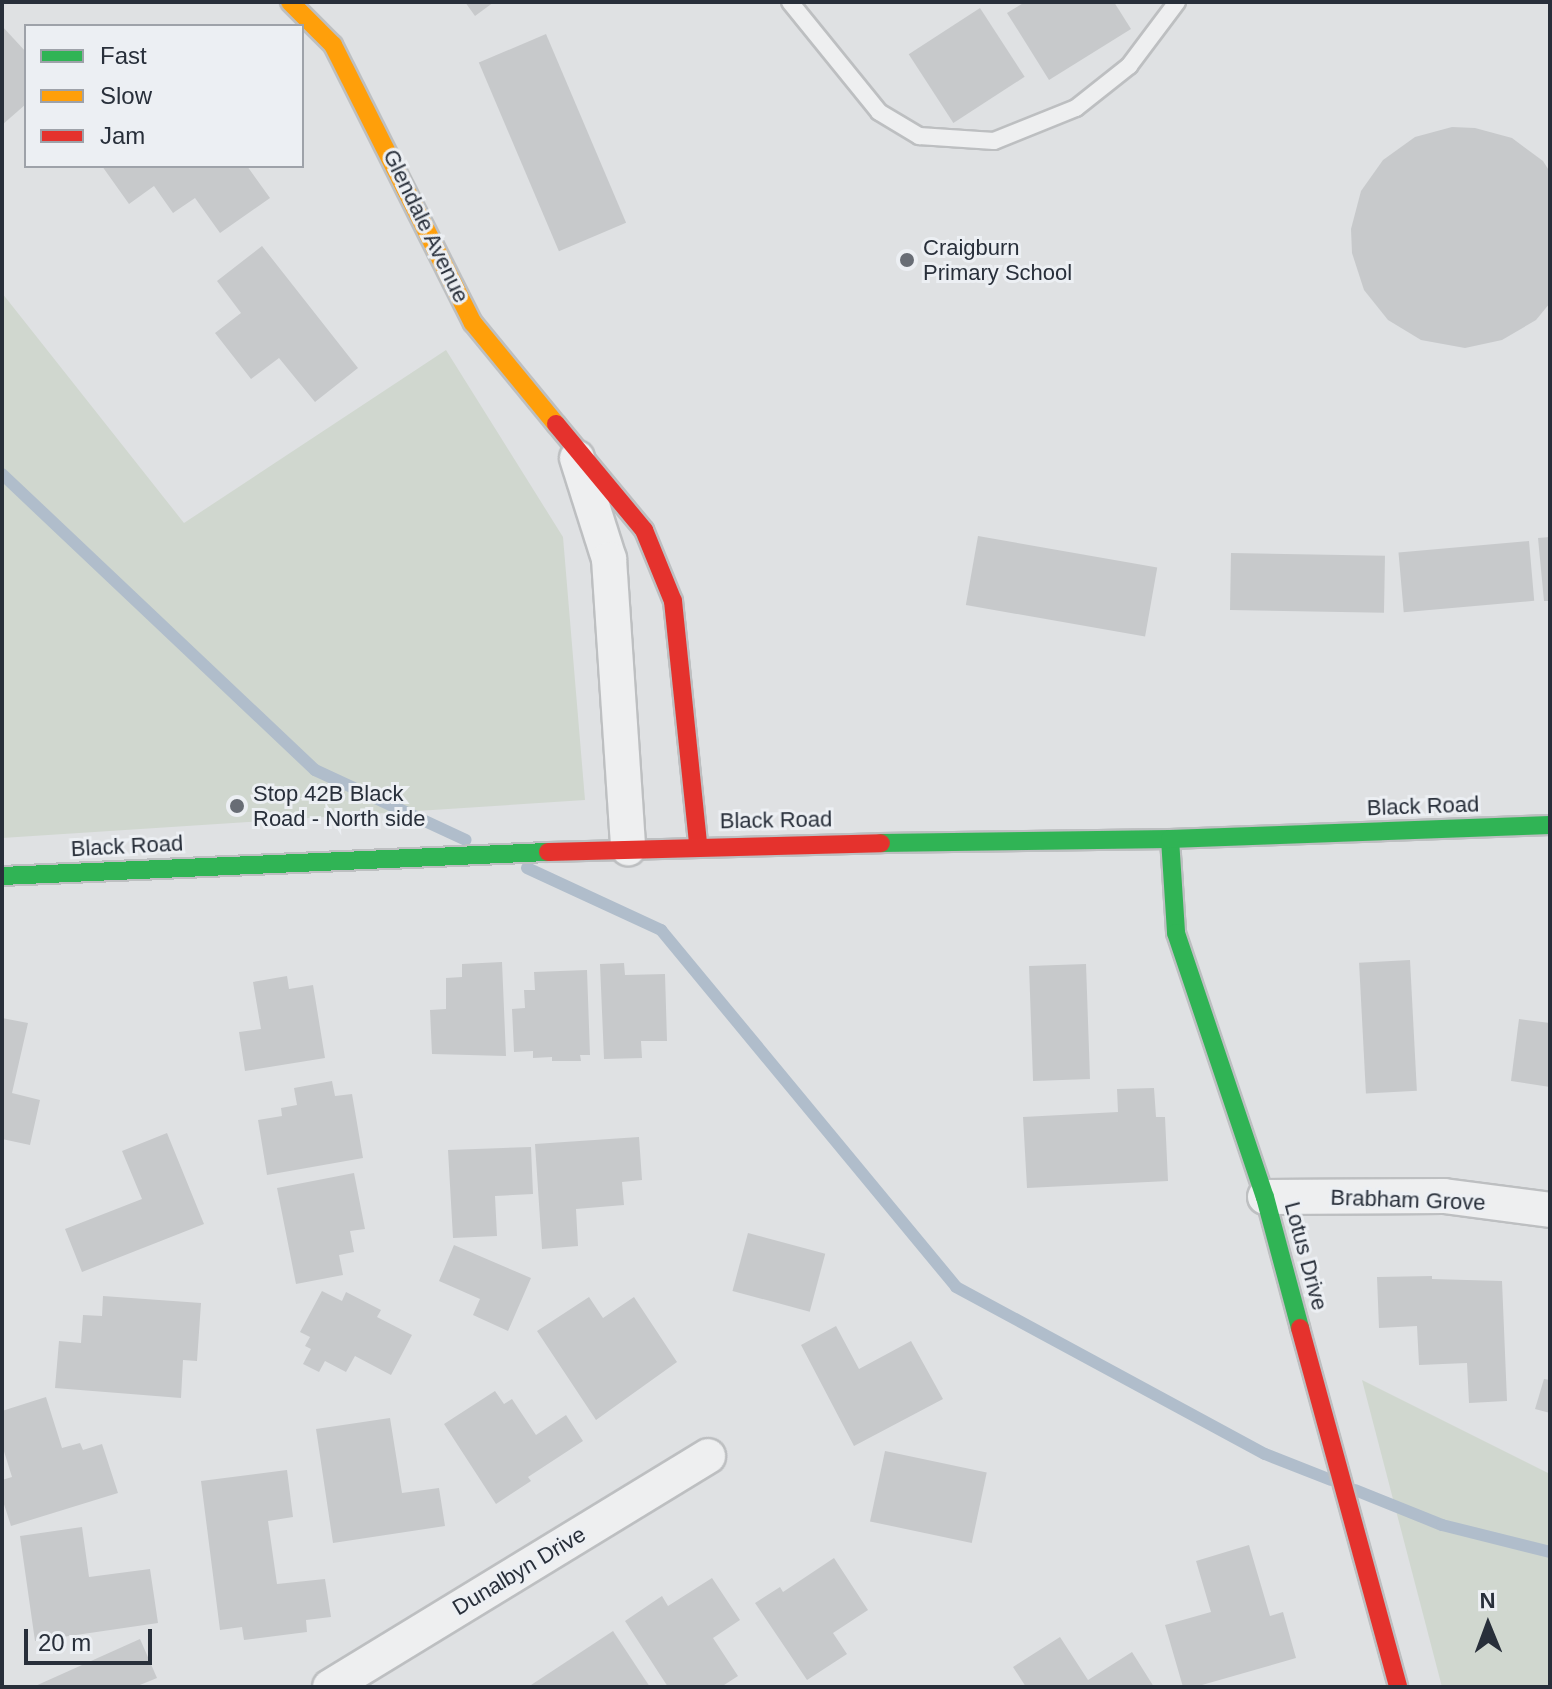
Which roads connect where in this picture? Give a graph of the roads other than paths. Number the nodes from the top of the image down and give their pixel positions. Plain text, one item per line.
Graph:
1 (290, 2) edge
2 (790, 2) edge
3 (1177, 2) edge
4 (573, 444) junction
5 (1550, 825) edge
6 (1170, 839) junction
7 (698, 845) junction
8 (628, 848) junction
9 (2, 876) edge
10 (1265, 1197) junction
11 (1550, 1210) edge
12 (708, 1456) dead end
13 (1392, 1684) edge
14 (330, 1687) edge

1 - 4 street, Glendale Avenue
2 - 3 lane
4 - 7 street, Glendale Avenue
4 - 8 street, Glendale Avenue
5 - 6 street, Black Road
6 - 7 street, Black Road
6 - 10 street, Lotus Drive
7 - 8 street, Black Road
8 - 9 street, Black Road
10 - 11 street, Brabham Grove
10 - 13 street, Lotus Drive
12 - 14 street, Dunalbyn Drive

